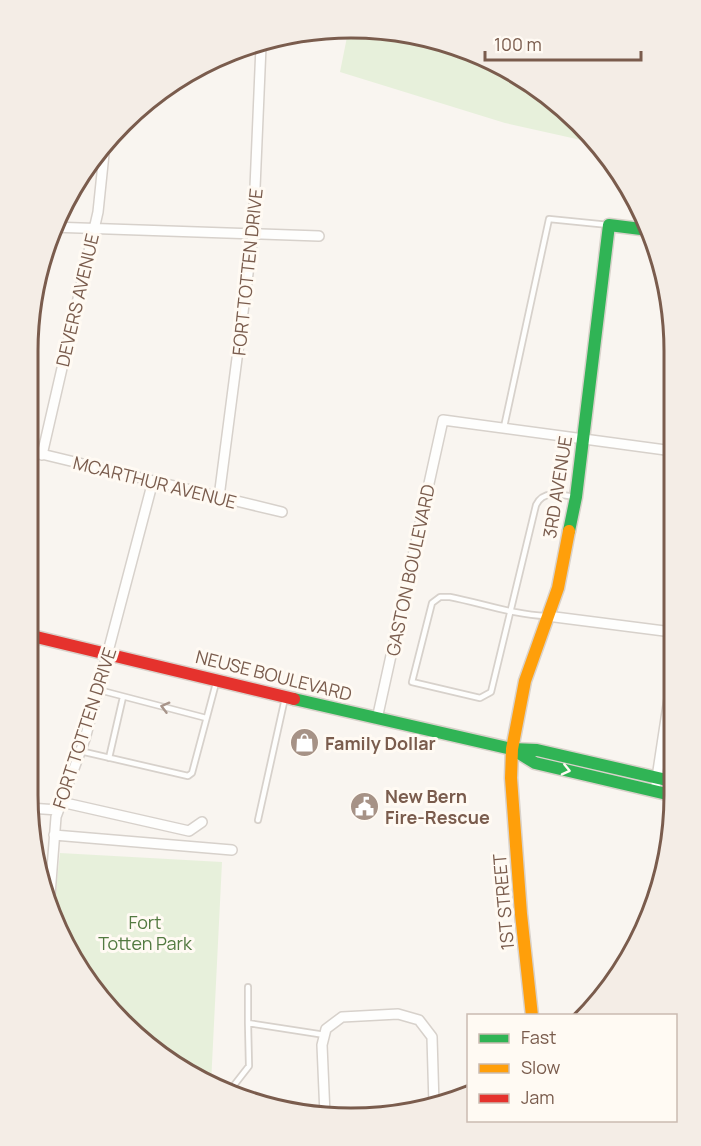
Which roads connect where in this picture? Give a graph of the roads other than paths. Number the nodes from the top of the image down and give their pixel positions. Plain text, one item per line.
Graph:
1 (261, 51) edge
2 (104, 157) edge
3 (609, 225) junction
4 (63, 227) edge
5 (94, 228) junction
6 (639, 229) edge
7 (253, 235) junction
8 (320, 236) dead end
9 (504, 428) junction
10 (584, 440) junction
11 (664, 450) edge
12 (38, 454) edge
13 (42, 455) junction
14 (153, 482) junction
15 (219, 497) junction
16 (576, 497) junction
17 (282, 512) dead end
18 (511, 609) junction
19 (547, 616) junction
20 (664, 631) edge
21 (38, 637) edge
22 (108, 654) junction
23 (217, 680) junction
24 (98, 689) junction
25 (285, 695) junction
26 (123, 696) junction
27 (206, 718) junction
28 (377, 719) junction
29 (664, 743) edge
30 (512, 749) junction
31 (80, 751) junction
32 (661, 754) junction
33 (664, 755) edge
34 (109, 758) junction
35 (657, 778) junction
36 (664, 780) edge
37 (655, 791) junction
38 (664, 793) edge
39 (59, 806) junction
40 (38, 807) edge
41 (258, 820) dead end
42 (202, 822) dead end
43 (54, 835) junction
44 (232, 850) dead end
45 (51, 885) edge
46 (248, 987) dead end
47 (532, 1014) edge
48 (248, 1023) junction
49 (325, 1035) junction
50 (234, 1086) edge
51 (434, 1097) edge
52 (325, 1107) edge

1 - 7 street, FORT TOTTEN DRIVE
2 - 5 street, DEVERS AVENUE
3 - 6 main road
3 - 9 lane
3 - 10 main road, 3RD AVENUE
4 - 5 street
5 - 7 street
5 - 13 street, DEVERS AVENUE
7 - 8 street
7 - 15 street, FORT TOTTEN DRIVE
9 - 10 street
9 - 28 street, GASTON BOULEVARD
10 - 11 street
10 - 16 main road, 3RD AVENUE
12 - 13 street, MCARTHUR AVENUE
13 - 14 street, MCARTHUR AVENUE
14 - 15 street, MCARTHUR AVENUE
14 - 22 street, FORT TOTTEN DRIVE
15 - 17 street, MCARTHUR AVENUE
16 - 18 lane
16 - 19 main road, 3RD AVENUE
18 - 18 lane
18 - 19 lane
19 - 20 street
19 - 30 main road, 3RD AVENUE
21 - 22 main road, NEUSE BOULEVARD
22 - 23 main road, NEUSE BOULEVARD
22 - 24 street, FORT TOTTEN DRIVE
23 - 25 main road, NEUSE BOULEVARD
23 - 27 lane
24 - 26 lane
24 - 31 street, FORT TOTTEN DRIVE
25 - 28 main road, NEUSE BOULEVARD
25 - 41 lane
27 -> 26 lane
26 - 34 lane
27 - 34 lane
28 - 30 main road, NEUSE BOULEVARD
29 - 32 street
30 - 35 main road, NEUSE BOULEVARD
30 -> 37 main road, NEUSE BOULEVARD
30 - 47 main road, 1ST STREET
31 - 34 lane
31 - 39 street, FORT TOTTEN DRIVE
32 - 33 lane
32 - 35 street
35 - 36 main road, NEUSE BOULEVARD
35 - 37 street
37 - 38 main road, NEUSE BOULEVARD
39 - 40 street
39 - 42 street
39 - 43 street, FORT TOTTEN DRIVE
43 - 44 street
43 - 45 street, FORT TOTTEN DRIVE
46 - 48 lane
48 - 49 lane
48 - 50 lane
49 - 51 street
49 - 52 street

